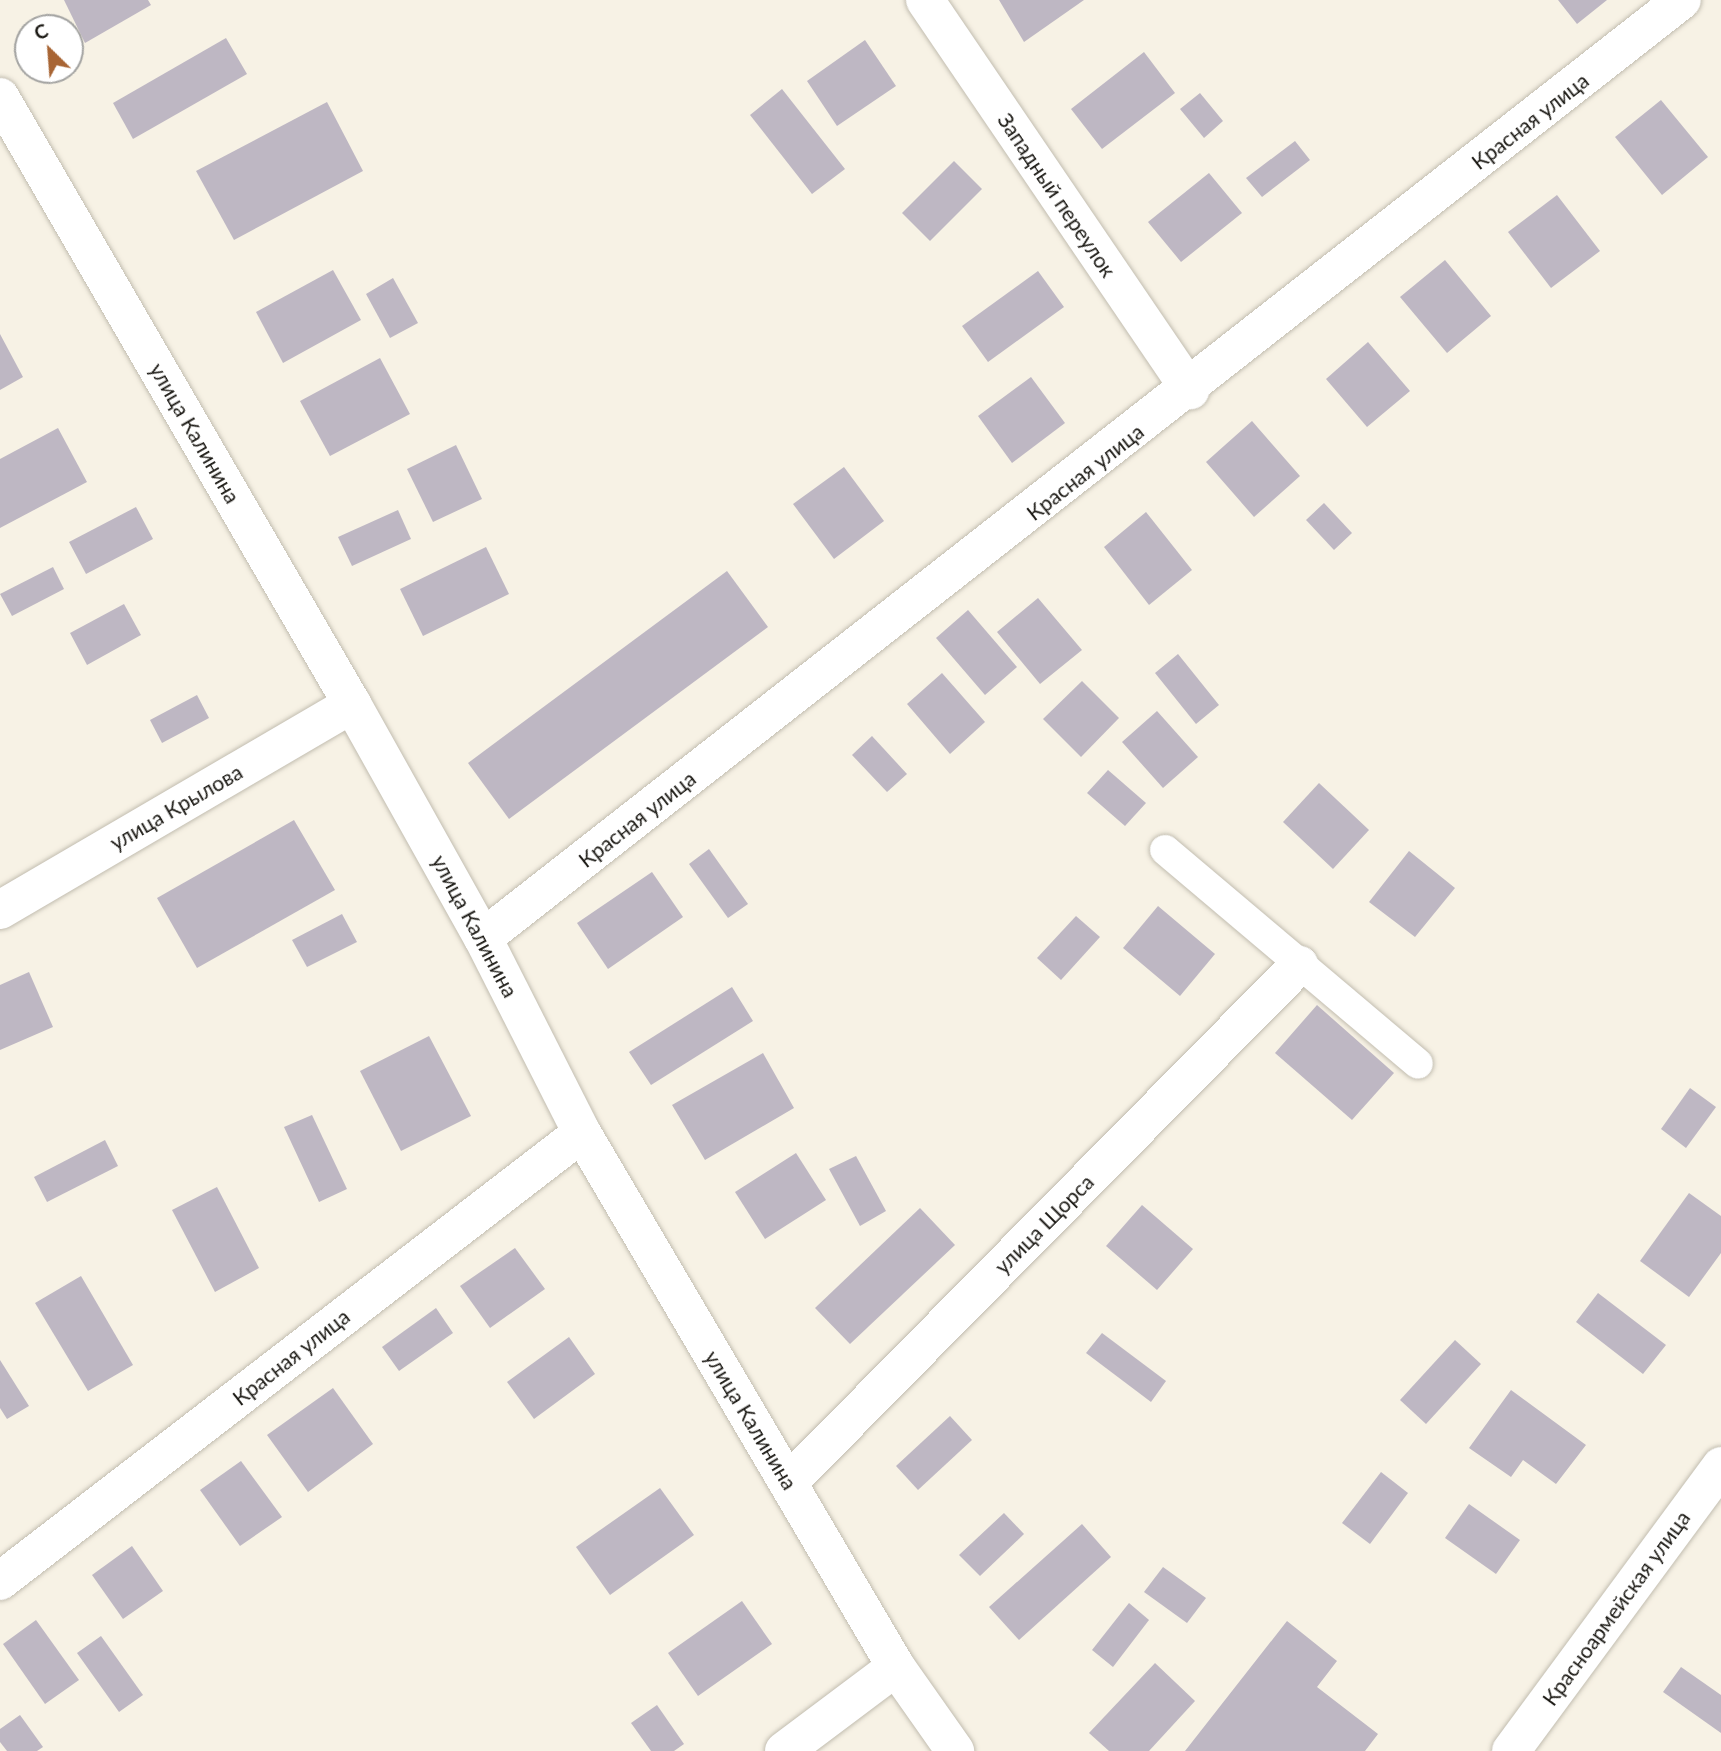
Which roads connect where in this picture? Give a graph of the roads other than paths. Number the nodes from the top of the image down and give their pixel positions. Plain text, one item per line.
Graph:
1 (925, 0) edge
2 (1682, 0) edge
3 (0, 97) edge
4 (1190, 390) junction
5 (352, 704) junction
6 (1165, 850) dead end
7 (0, 910) edge
8 (483, 937) junction
9 (1299, 965) junction
10 (1418, 1064) dead end
11 (582, 1133) junction
12 (1721, 1466) edge
13 (788, 1483) junction
14 (0, 1581) edge
15 (896, 1667) junction
16 (784, 1751) edge
17 (955, 1751) edge
18 (1511, 1751) edge

1 - 4 street, Западный переулок
2 - 4 street, Красная улица
3 - 5 street, улица Калинина
4 - 8 street, Красная улица
5 - 7 street, улица Крылова
5 - 8 street, улица Калинина
6 - 9 lane
8 - 11 street, улица Калинина
9 - 10 lane
9 - 13 street, улица Щорса
11 - 13 street, улица Калинина
11 - 14 street, Красная улица
12 - 18 street, Красноармейская улица
13 - 15 street, улица Калинина
15 - 16 street
15 - 17 street, улица Калинина

